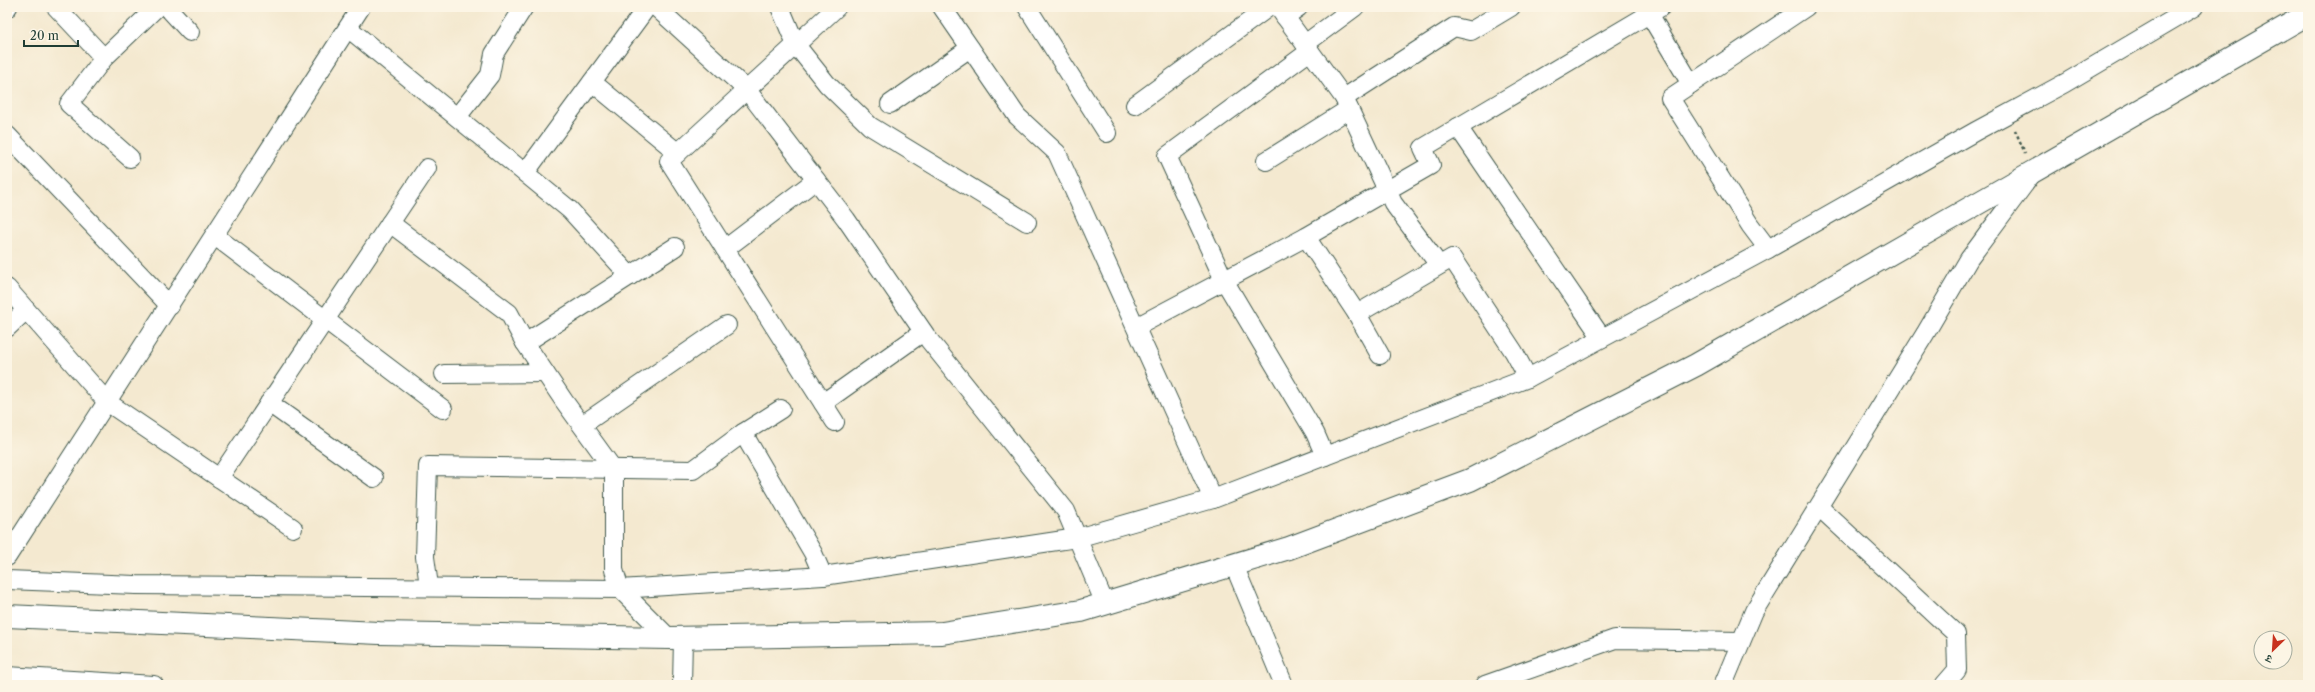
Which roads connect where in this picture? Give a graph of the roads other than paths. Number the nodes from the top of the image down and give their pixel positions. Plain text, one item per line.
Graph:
1 (56, 7) edge
2 (157, 7) edge
3 (168, 7) edge
4 (361, 7) edge
5 (524, 7) edge
6 (647, 7) edge
7 (656, 7) edge
8 (780, 7) edge
9 (837, 7) edge
10 (942, 7) edge
11 (1027, 7) edge
12 (1269, 7) edge
13 (1355, 7) edge
14 (1511, 7) edge
15 (1806, 7) edge
16 (2194, 7) edge
17 (1652, 9) edge
18 (1287, 10) edge
19 (2308, 14) edge
20 (348, 28) junction
21 (190, 32) dead end
22 (796, 45) junction
23 (970, 48) junction
24 (1307, 48) junction
25 (104, 58) junction
26 (592, 82) junction
27 (1691, 84) junction
28 (747, 90) junction
29 (1346, 103) junction
30 (890, 104) dead end
31 (1135, 105) dead end
32 (457, 117) junction
33 (1458, 128) junction
34 (1107, 133) dead end
35 (7, 135) edge
36 (678, 153) junction
37 (130, 158) dead end
38 (1266, 161) dead end
39 (427, 168) dead end
40 (2034, 172) junction
41 (525, 173) junction
42 (816, 180) junction
43 (1388, 190) junction
44 (1027, 222) dead end
45 (390, 223) junction
46 (215, 236) junction
47 (1306, 237) junction
48 (675, 247) dead end
49 (725, 249) junction
50 (1768, 249) junction
51 (1439, 265) junction
52 (630, 276) junction
53 (1224, 280) junction
54 (7, 288) edge
55 (170, 306) junction
56 (26, 310) junction
57 (1357, 314) junction
58 (325, 320) junction
59 (727, 325) dead end
60 (1136, 326) junction
61 (7, 328) edge
62 (923, 332) junction
63 (1602, 338) junction
64 (525, 343) junction
65 (1380, 355) dead end
66 (545, 373) junction
67 (444, 374) dead end
68 (1528, 378) junction
69 (107, 402) junction
70 (269, 403) junction
71 (823, 403) junction
72 (443, 409) dead end
73 (781, 409) dead end
74 (835, 422) dead end
75 (582, 425) junction
76 (743, 433) junction
77 (1325, 456) junction
78 (614, 470) junction
79 (219, 478) junction
80 (374, 478) dead end
81 (1213, 499) junction
82 (1819, 507) junction
83 (293, 528) dead end
84 (1077, 538) junction
85 (7, 556) edge
86 (1234, 565) junction
87 (823, 576) junction
88 (7, 580) edge
89 (429, 586) junction
90 (620, 589) junction
91 (1105, 604) junction
92 (7, 616) edge
93 (676, 638) junction
94 (1741, 641) junction
95 (7, 676) edge
96 (154, 685) edge
97 (674, 685) edge
98 (682, 685) edge
99 (1284, 685) edge
100 (1484, 685) edge
101 (1723, 685) edge
102 (1944, 685) edge

1 - 25 street
2 - 25 street
3 - 21 street
4 - 20 street
5 - 32 street
6 - 26 street
7 - 28 street
8 - 22 street
9 - 22 street
10 - 23 street
11 - 34 street
12 - 31 street
13 - 24 street
14 - 29 street
15 - 27 street
16 - 50 street
17 - 27 street
17 - 33 street
18 - 24 street
19 - 40 main road
20 - 32 street
20 - 46 street
22 - 28 street
22 - 44 street
23 - 30 street
23 - 60 street
24 - 29 street
24 - 53 street
25 - 37 street
26 - 36 street
26 - 41 street
27 - 50 street
28 - 36 street
28 - 42 street
29 - 38 street
29 - 43 street
32 - 41 street
33 - 43 street
33 - 63 street
35 - 55 street
36 - 49 street
39 - 45 street
40 - 82 street
40 - 86 main road
41 - 52 street
42 - 49 street
42 - 62 street
43 - 47 street
43 - 51 street
45 - 58 street
45 - 64 street
46 - 55 street
46 - 58 street
47 - 53 street
47 - 57 street
48 - 52 street
49 - 71 street
50 - 63 street
51 - 57 street
51 - 68 street
52 - 64 street
53 - 60 street
53 - 77 street
54 - 56 street
55 - 69 street
56 - 61 street
56 - 69 street
57 - 65 street
58 - 70 street
58 - 72 street
59 - 75 street
60 - 81 street
62 - 71 street
62 - 84 street
63 - 68 street
64 - 66 street
66 - 67 street
66 - 75 street
68 - 77 street
69 - 79 street
69 - 85 street
70 - 79 street
70 - 80 street
71 - 74 street
73 - 76 street
75 - 78 street
76 - 78 street
76 - 87 street
77 - 81 street
78 - 89 street
78 - 90 street
79 - 83 street
81 - 84 street
82 - 94 street
82 - 102 street
84 - 87 street
84 - 91 street
86 - 91 main road
86 - 99 street
87 - 90 street
88 - 89 street
89 - 90 street
90 - 93 street
91 - 93 main road
92 - 93 main road
93 - 98 street
94 - 100 street
94 - 101 street
95 - 96 street
97 - 98 street

